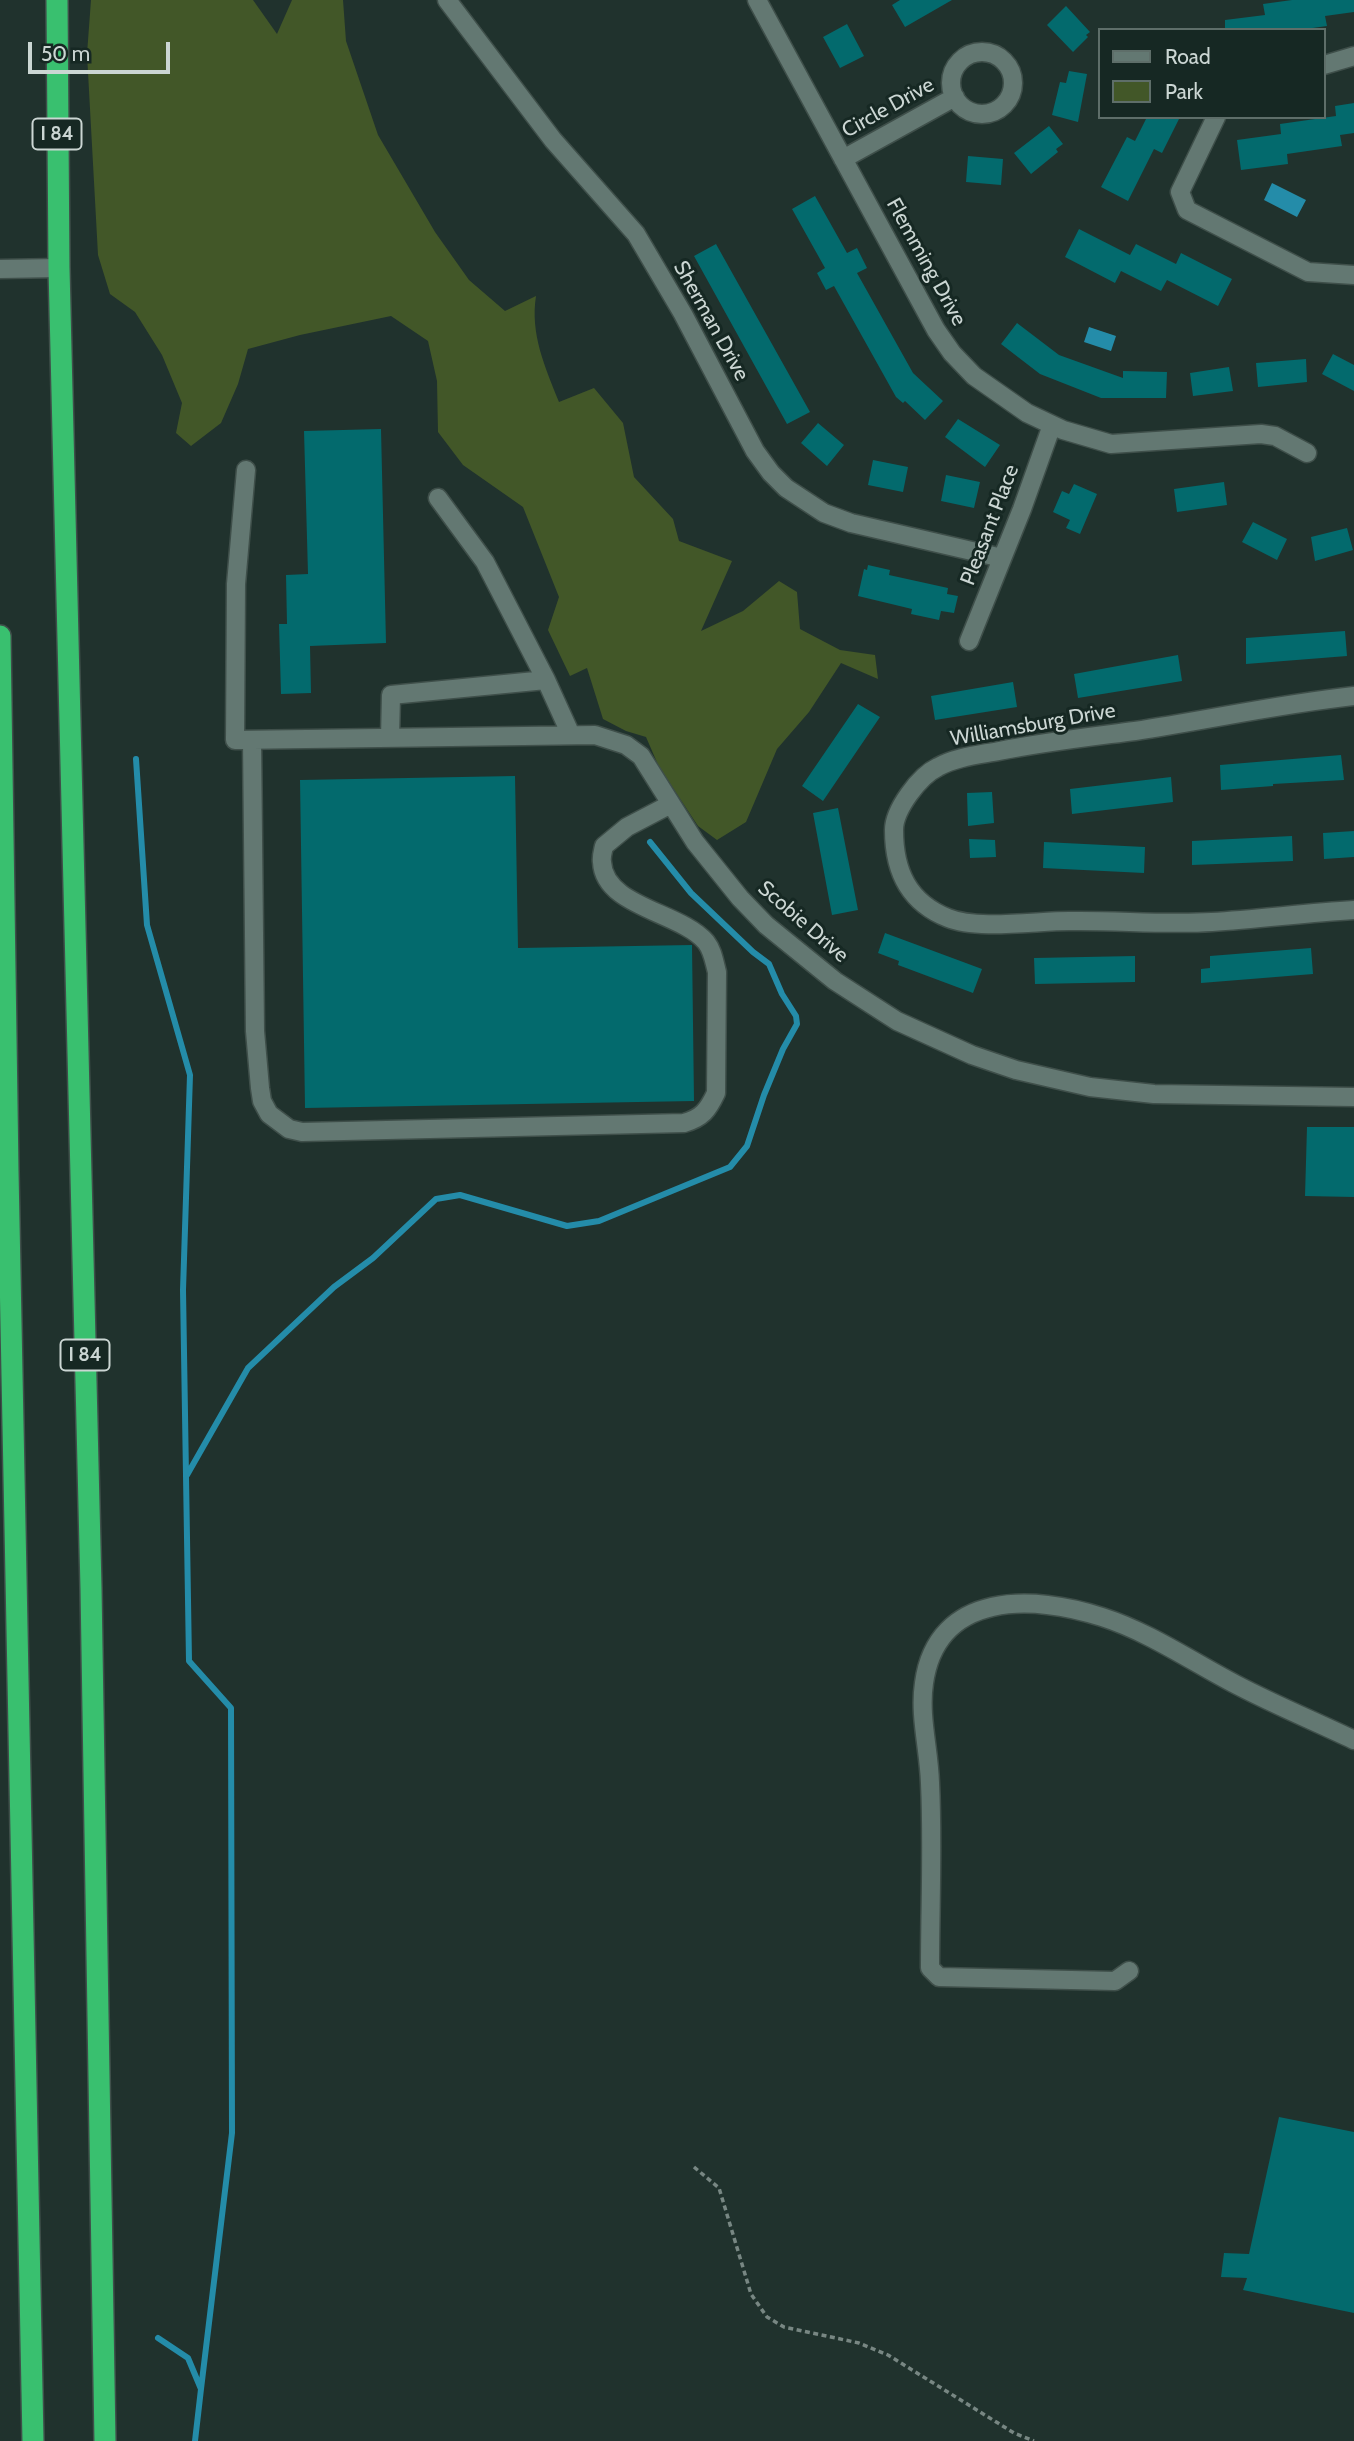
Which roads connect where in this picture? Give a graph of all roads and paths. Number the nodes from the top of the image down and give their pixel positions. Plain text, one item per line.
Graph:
1 (57, 0) edge
2 (447, 0) edge
3 (757, 0) edge
4 (1354, 56) edge
5 (1326, 64) edge
6 (955, 97) dead end
7 (1215, 119) edge
8 (843, 159) junction
9 (59, 268) junction
10 (0, 269) edge
11 (1354, 275) edge
12 (1052, 425) junction
13 (1307, 453) dead end
14 (246, 470) dead end
15 (438, 499) dead end
16 (1002, 558) junction
17 (0, 636) edge
18 (969, 641) dead end
19 (546, 680) junction
20 (1354, 696) edge
21 (571, 735) junction
22 (390, 738) junction
23 (243, 740) junction
24 (671, 804) junction
25 (1354, 910) edge
26 (1354, 1097) edge
27 (1354, 1740) edge
28 (1129, 1971) dead end
29 (694, 2166) dead end
30 (33, 2441) edge
31 (105, 2441) edge
32 (1034, 2441) edge

1 - 9 highway, I 84
2 - 16 street, Sherman Drive
3 - 8 street, Flemming Drive
4 - 5 street
6 - 8 street, Circle Drive
7 - 11 street
8 - 12 street, Flemming Drive
9 - 10 street
9 - 31 highway, I 84
12 - 13 street, Flemming Drive
12 - 16 street, Pleasant Place
14 - 23 street
15 - 19 street
16 - 18 street, Pleasant Place
17 - 30 highway
19 - 21 street
19 - 22 street
20 - 25 street, Williamsburg Drive
21 - 22 street, Scobie Drive
21 - 24 street, Scobie Drive
22 - 23 street, Scobie Drive
23 - 24 street
24 - 26 street, Scobie Drive
27 - 28 street
29 - 32 path

